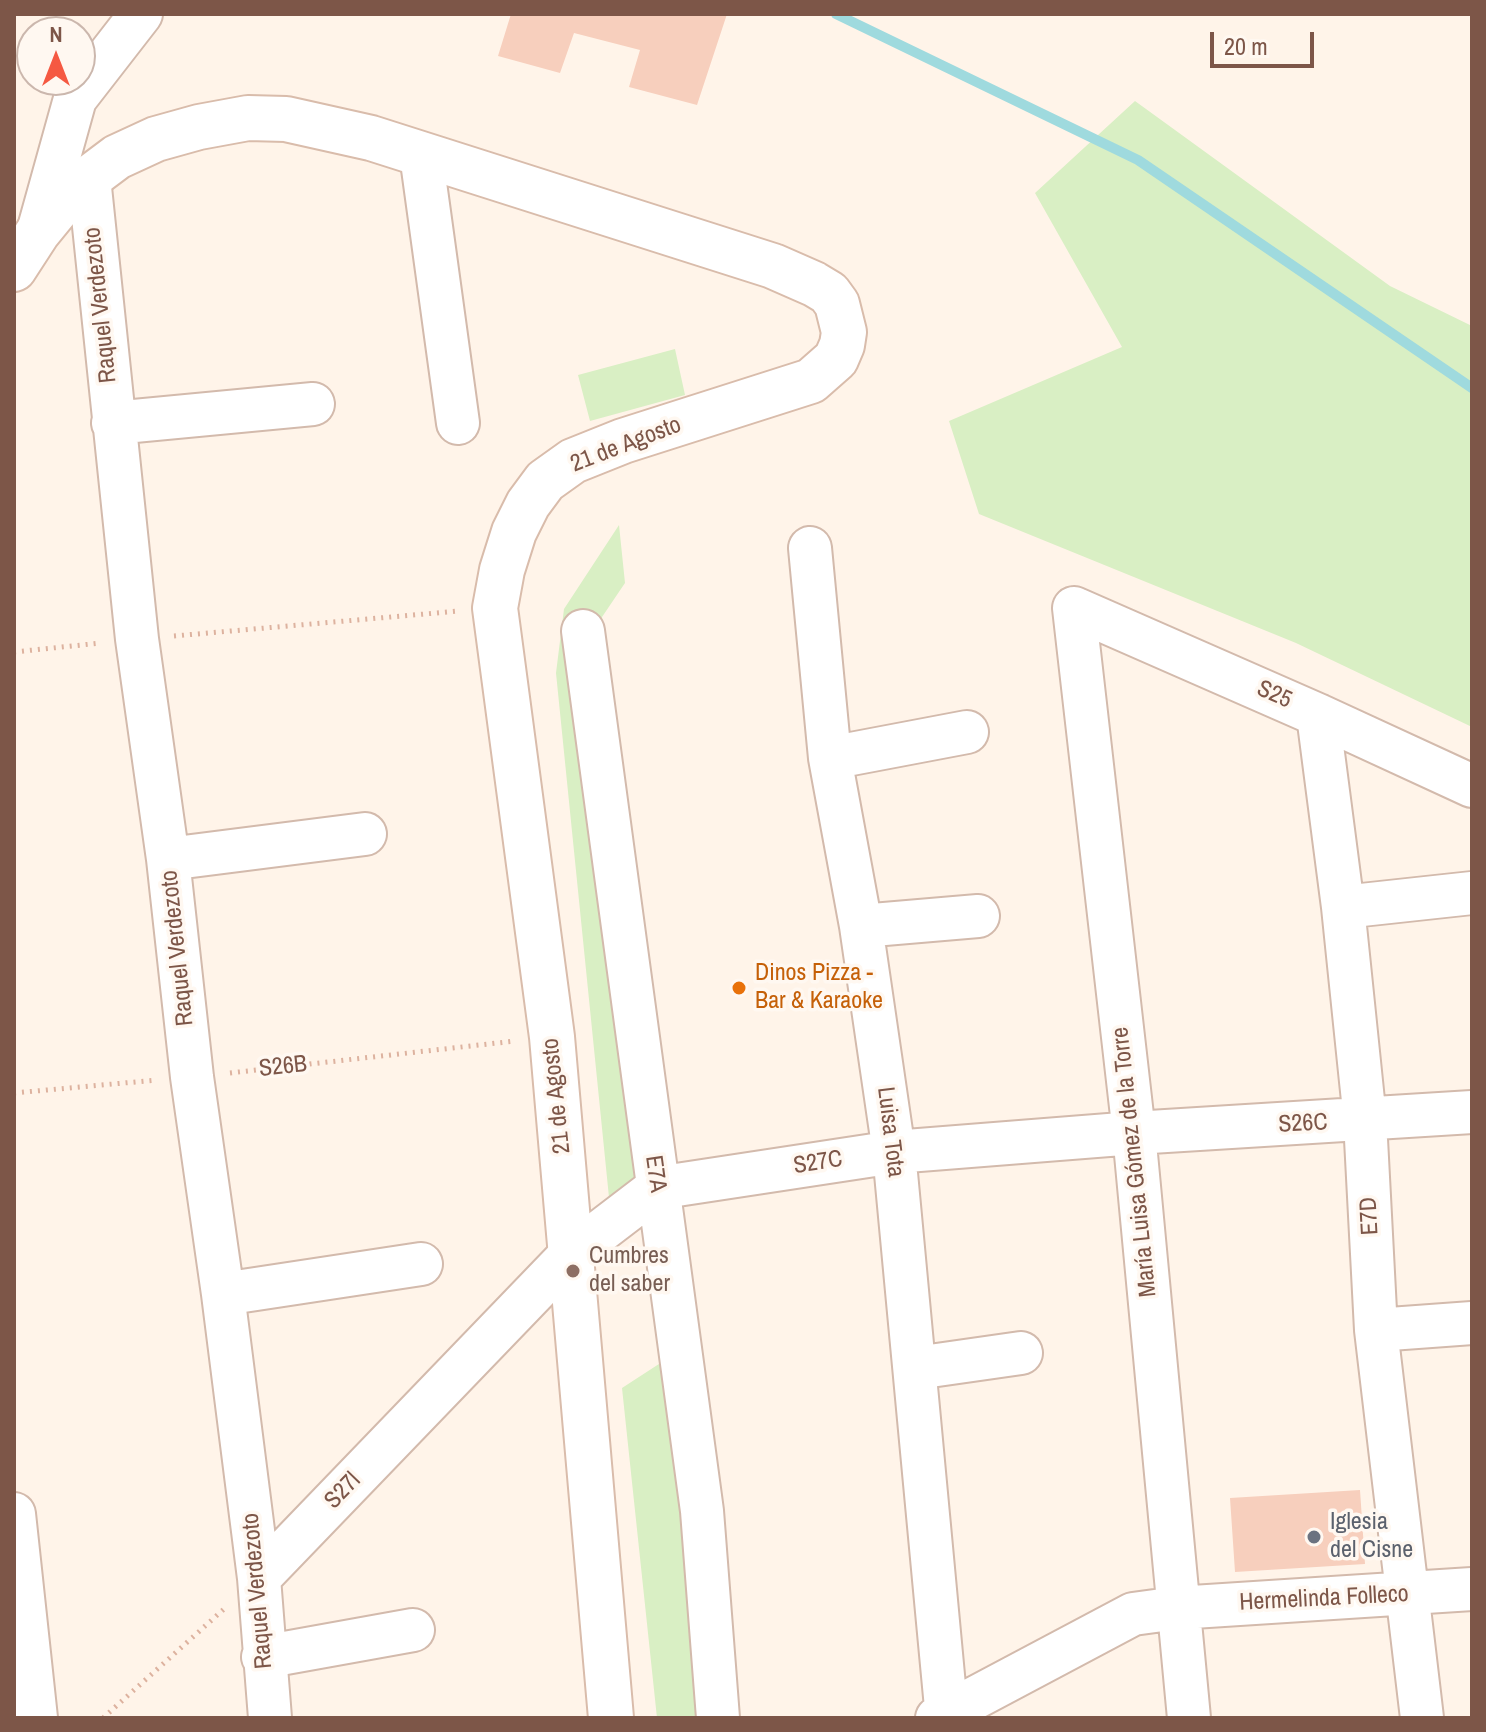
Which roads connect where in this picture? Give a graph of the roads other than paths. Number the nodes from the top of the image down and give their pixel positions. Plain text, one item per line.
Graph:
1 (140, 14) edge
2 (421, 154) junction
3 (89, 178) junction
4 (38, 232) junction
5 (14, 269) edge
6 (313, 404) dead end
7 (113, 423) junction
8 (458, 423) dead end
9 (810, 548) dead end
10 (1074, 608) joint
11 (583, 631) dead end
12 (1318, 715) junction
13 (967, 732) dead end
14 (830, 758) junction
15 (1472, 786) edge
16 (365, 834) dead end
17 (168, 859) junction
18 (1472, 893) edge
19 (1343, 907) junction
20 (978, 916) dead end
21 (861, 926) junction
22 (1472, 1112) edge
23 (1365, 1120) junction
24 (1134, 1133) junction
25 (894, 1152) junction
26 (657, 1188) junction
27 (572, 1253) junction
28 (421, 1264) dead end
29 (223, 1294) junction
30 (1472, 1323) edge
31 (1376, 1330) junction
32 (1021, 1353) dead end
33 (916, 1368) junction
34 (14, 1514) edge
35 (259, 1578) junction
36 (1472, 1589) edge
37 (1408, 1595) junction
38 (1177, 1608) junction
39 (413, 1630) dead end
40 (263, 1657) junction
41 (944, 1716) edge
42 (36, 1718) edge
43 (270, 1718) edge
44 (611, 1718) edge
45 (718, 1718) edge
46 (1189, 1718) edge
47 (1422, 1718) edge

1 - 4 street
2 - 3 street, 21 de Agosto
2 - 8 street
2 - 27 street, 21 de Agosto
3 - 4 street, 21 de Agosto
3 - 7 street, Raquel Verdezoto
4 - 5 street, 21 de Agosto
6 - 7 street
7 - 17 street, Raquel Verdezoto
9 - 14 street, Luisa Tota
10 - 12 street, S25
10 - 24 street, María Luisa Gómez de la Torre
11 - 26 street, E7A
12 - 15 street, S25
12 - 19 street, E7D
13 - 14 street
14 - 21 street, Luisa Tota
16 - 17 street
17 - 29 street, Raquel Verdezoto
18 - 19 street
19 - 23 street, E7D
20 - 21 street
21 - 25 street, Luisa Tota
22 - 23 street, S26C
23 - 24 street, S26C
23 - 31 street, E7D
24 - 25 street, S27C
24 - 38 street, María Luisa Gómez de la Torre
25 - 26 street, S27C
25 - 33 street, Luisa Tota
26 - 27 street, S27C
26 - 45 street, E7A
27 - 35 street, S27l
27 - 44 street, 21 de Agosto
28 - 29 street
29 - 35 street, Raquel Verdezoto
30 - 31 street
31 - 37 street, E7D
32 - 33 street
33 - 41 street, Luisa Tota
34 - 42 street
35 - 40 street, Raquel Verdezoto
36 - 37 street, Hermelinda Folleco
37 - 38 street, Hermelinda Folleco
37 - 47 street, E7D
38 - 41 street, Hermelinda Folleco
38 - 46 street, María Luisa Gómez de la Torre
39 - 40 street
40 - 43 street, Raquel Verdezoto

